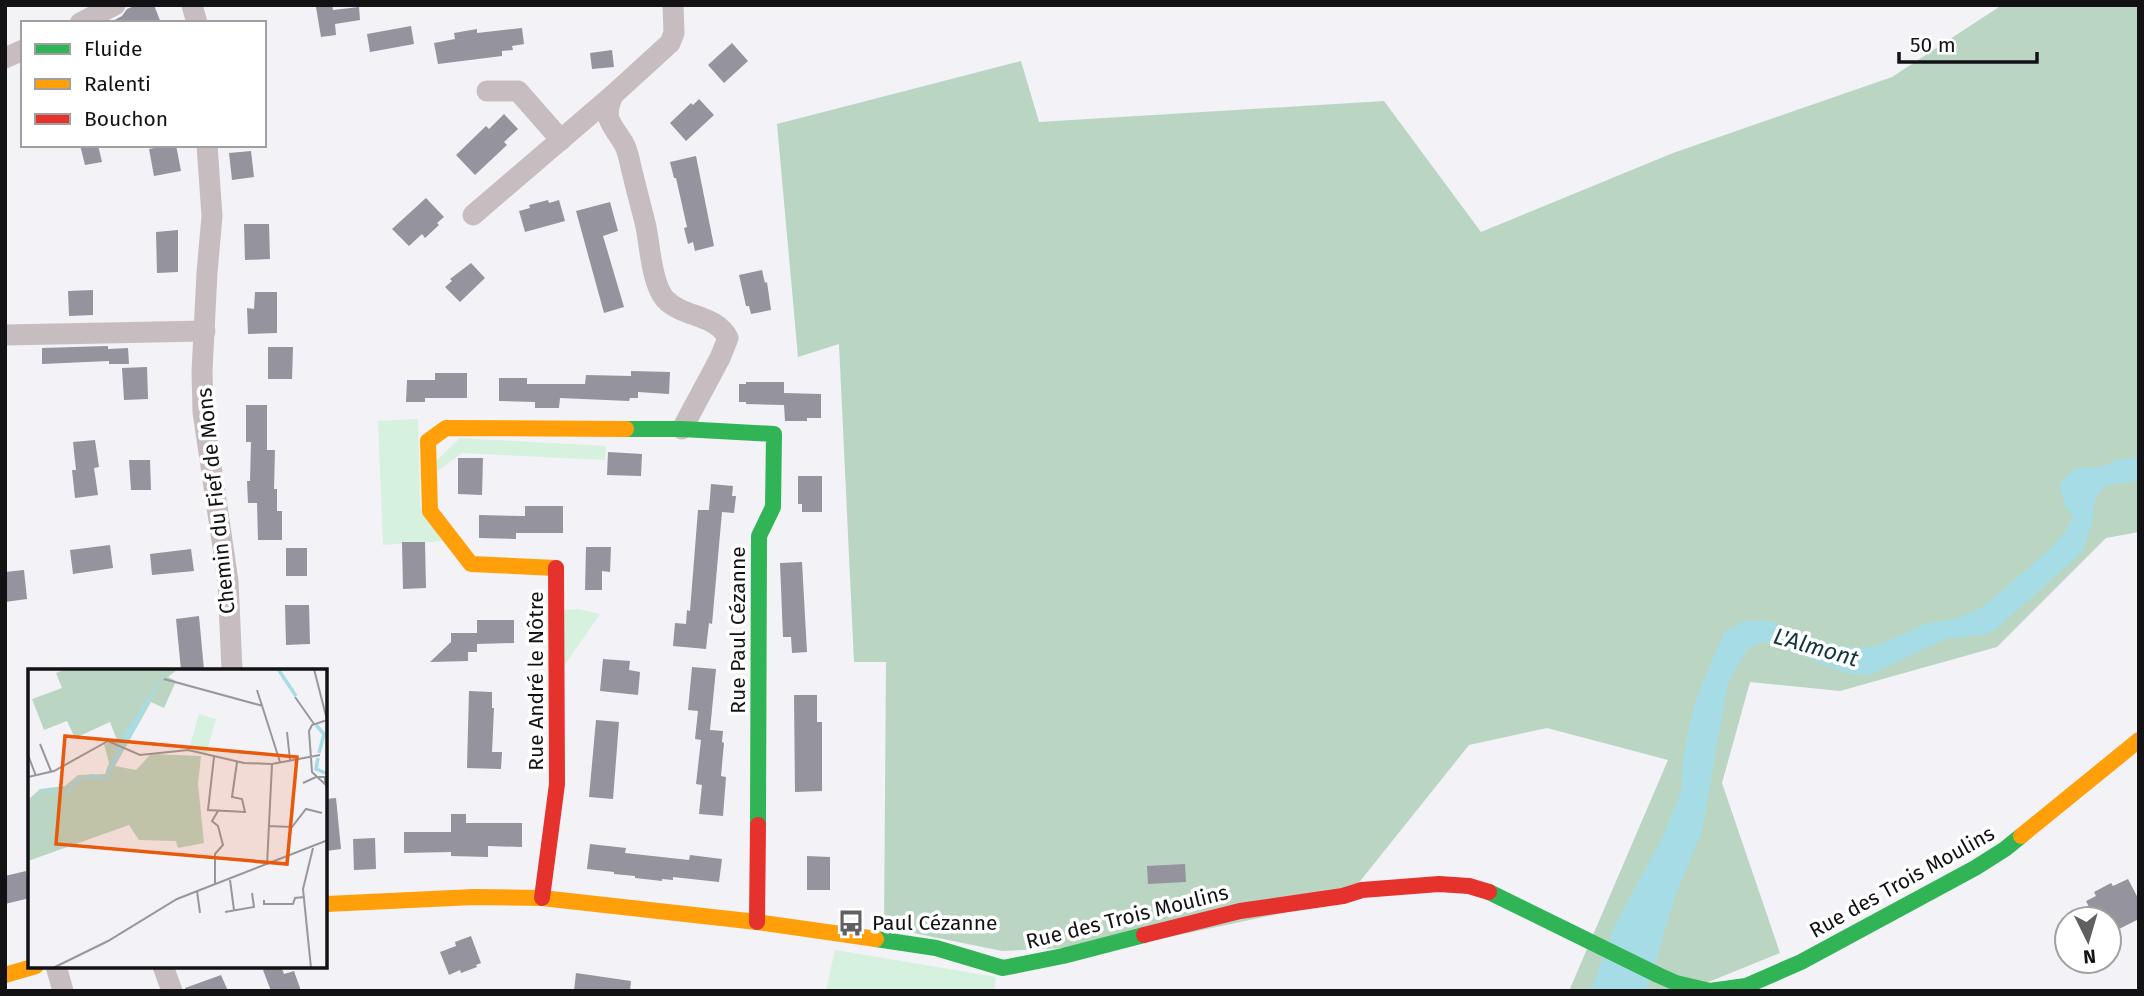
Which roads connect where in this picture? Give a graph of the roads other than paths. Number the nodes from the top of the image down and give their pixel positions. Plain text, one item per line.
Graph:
1 (114, 5) edge
2 (673, 5) edge
3 (84, 21) edge
4 (21, 51) edge
5 (5, 58) edge
6 (487, 91) dead end
7 (613, 95) junction
8 (561, 140) junction
9 (207, 147) edge
10 (473, 215) dead end
11 (205, 331) junction
12 (5, 335) edge
13 (682, 429) junction
14 (232, 669) edge
15 (2139, 740) edge
16 (542, 898) junction
17 (327, 904) edge
18 (757, 922) junction
19 (29, 968) edge
20 (57, 968) edge
21 (164, 968) edge
22 (5, 975) edge
23 (63, 991) edge
24 (172, 991) edge

1 - 3 street
2 - 7 street
4 - 5 street
6 - 8 street
7 - 8 street
7 - 13 street
8 - 10 street
9 - 11 street, Chemin du Fief de Mons
11 - 12 street
11 - 14 street, Chemin du Fief de Mons
13 - 16 street, Rue André le Nôtre
13 - 18 street, Rue Paul Cézanne
15 - 18 street, Rue des Trois Moulins
16 - 17 street, Rue des Trois Moulins
16 - 18 street, Rue des Trois Moulins
19 - 22 street
20 - 23 street
21 - 24 street

